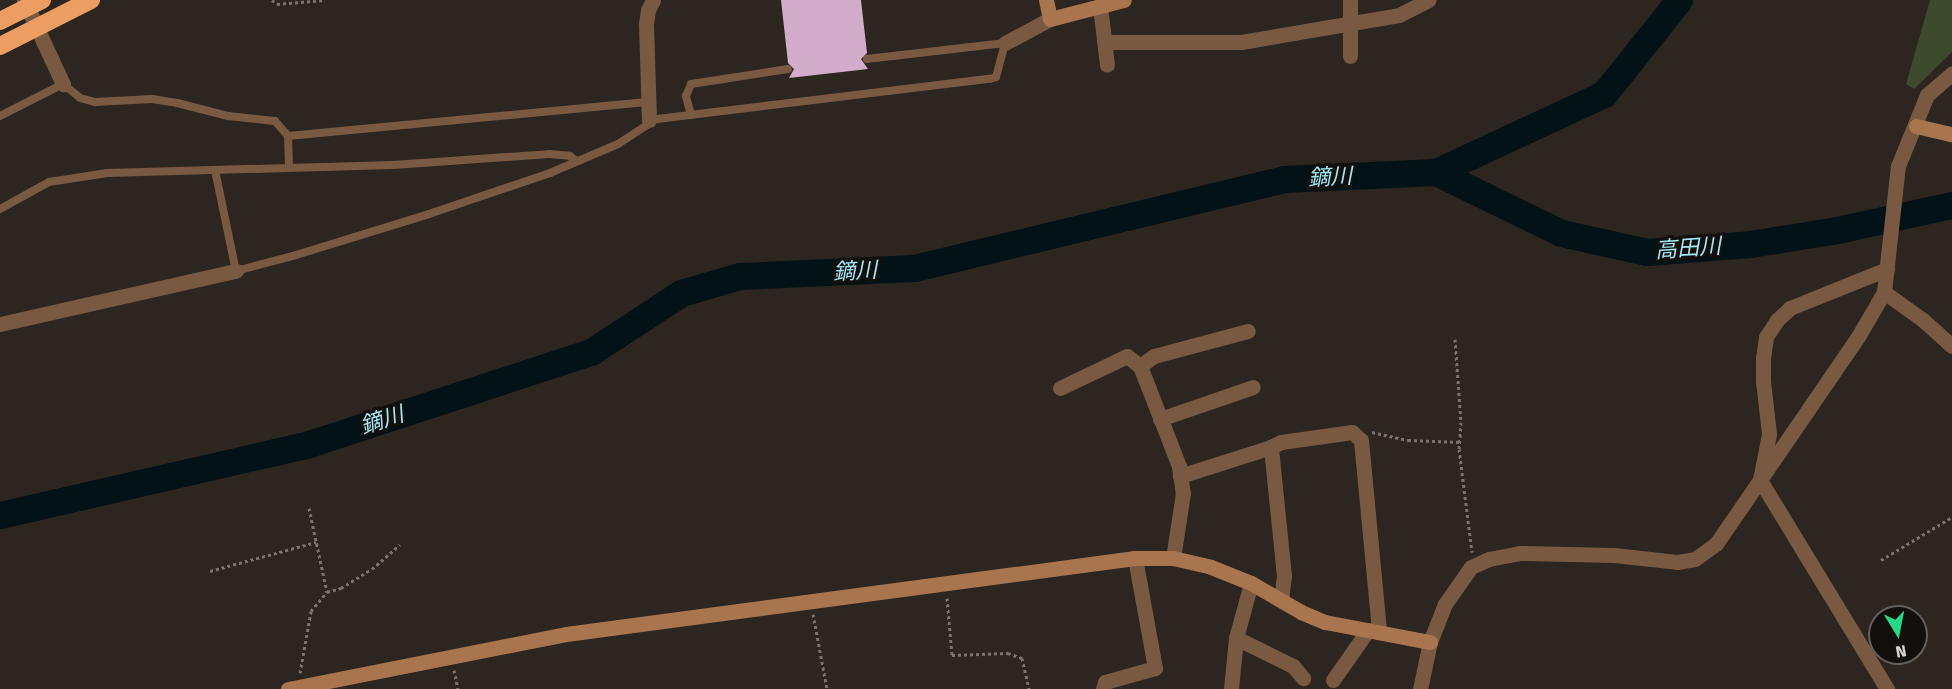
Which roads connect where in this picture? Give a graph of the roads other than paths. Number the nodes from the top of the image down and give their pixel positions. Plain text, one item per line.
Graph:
1 (91, 0) edge
2 (652, 0) edge
3 (1046, 0) edge
4 (1124, 0) edge
5 (1350, 0) edge
6 (1428, 0) edge
7 (31, 2) edge
8 (1100, 6) junction
9 (1050, 19) junction
10 (0, 21) edge
11 (1349, 24) junction
12 (35, 27) junction
13 (1105, 42) junction
14 (1005, 43) junction
15 (0, 46) edge
16 (1350, 56) dead end
17 (867, 58) dead end
18 (1107, 65) dead end
19 (788, 69) dead end
20 (1952, 73) edge
21 (63, 84) junction
22 (649, 102) junction
23 (691, 115) junction
24 (0, 116) edge
25 (649, 120) junction
26 (1916, 126) junction
27 (1952, 134) edge
28 (288, 136) junction
29 (576, 161) junction
30 (289, 166) junction
31 (215, 170) junction
32 (0, 209) edge
33 (1887, 266) junction
34 (236, 271) junction
35 (1884, 292) junction
36 (0, 324) edge
37 (1248, 331) dead end
38 (1952, 346) edge
39 (1140, 366) junction
40 (1254, 387) dead end
41 (1060, 388) dead end
42 (1160, 419) junction
43 (1271, 447) junction
44 (1180, 476) junction
45 (1760, 480) junction
46 (1135, 558) junction
47 (1173, 558) junction
48 (1251, 583) junction
49 (1281, 600) junction
50 (1374, 631) junction
51 (1236, 638) junction
52 (1430, 642) junction
53 (1303, 678) dead end
54 (1333, 680) dead end
55 (293, 688) edge
56 (1103, 689) edge
57 (1231, 689) edge
58 (1420, 689) edge
59 (1887, 689) edge

1 - 12 highway
2 - 22 street
3 - 9 street
4 - 8 street
5 - 11 street
6 - 11 street
7 - 10 highway
7 - 12 street
8 - 9 street
8 - 13 street
9 - 14 street
11 - 13 street
11 - 16 street
12 - 15 highway
12 - 21 street
13 - 18 street
14 - 17 lane
14 - 23 lane
19 - 23 lane
20 - 26 street
21 - 24 lane
21 - 28 lane
22 - 25 street
22 - 28 lane
23 - 25 lane
25 - 29 lane
26 - 27 street
26 - 33 street
28 - 30 lane
29 - 30 lane
29 - 34 lane
30 - 31 lane
31 - 32 lane
31 - 34 lane
33 - 35 street
33 - 45 street
34 - 36 street
35 - 38 street
35 - 45 street
37 - 39 street
39 - 41 street
39 - 42 street
40 - 42 street
42 - 44 street
43 - 44 street
43 - 49 street
43 - 50 street
44 - 47 street
45 - 52 street
45 - 59 street
46 - 47 street
46 - 55 street
46 - 56 street
47 - 48 street
48 - 49 street
48 - 51 street
49 - 50 street
50 - 52 street
50 - 54 street
51 - 53 street
51 - 57 street
52 - 58 street

